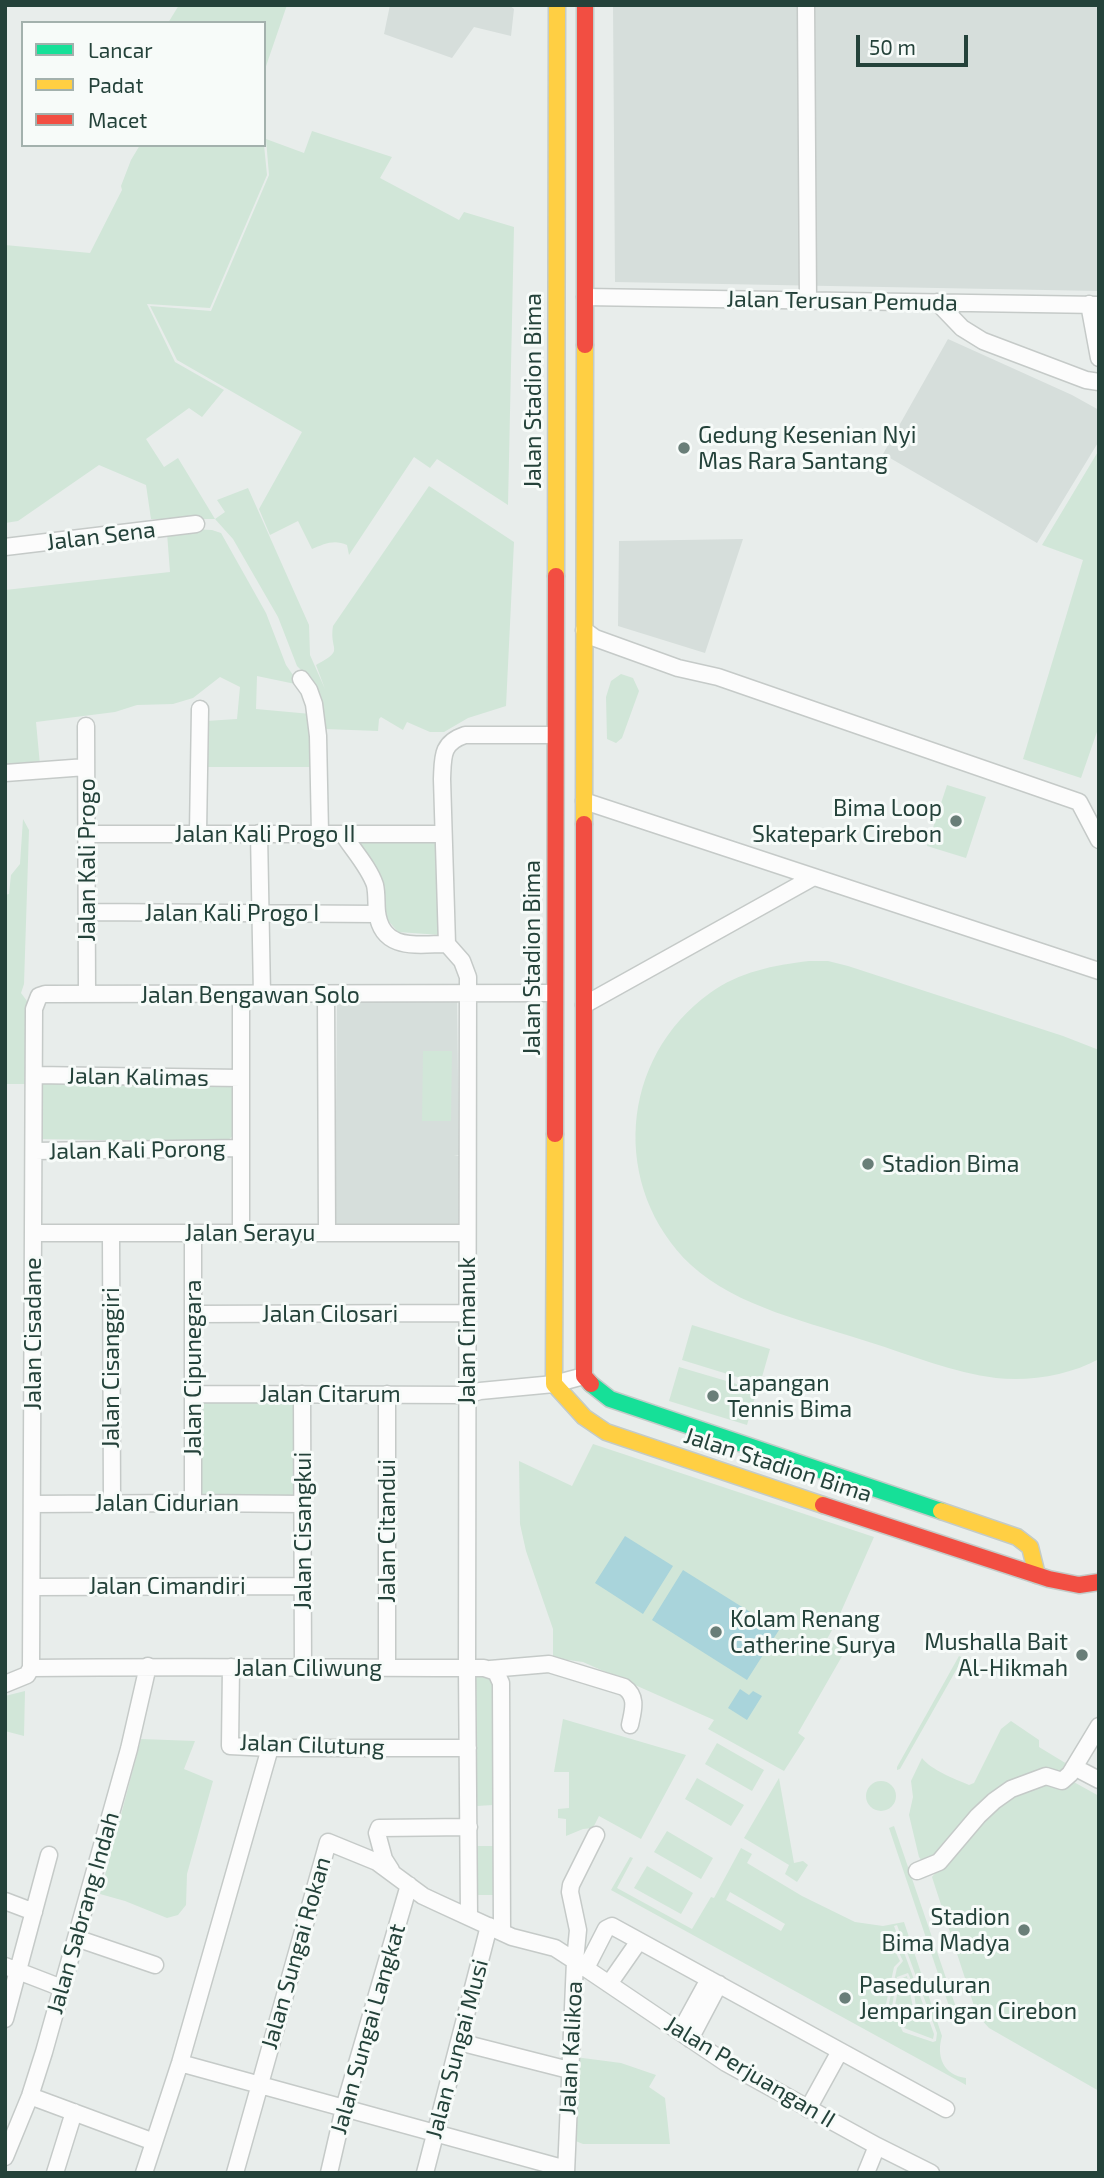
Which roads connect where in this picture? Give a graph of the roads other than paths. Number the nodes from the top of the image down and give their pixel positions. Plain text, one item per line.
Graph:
1 (557, 5) edge
2 (585, 5) edge
3 (806, 5) edge
4 (556, 297) junction
5 (584, 297) junction
6 (807, 300) junction
7 (937, 302) junction
8 (1094, 304) edge
9 (1099, 358) edge
10 (1099, 382) edge
11 (196, 524) dead end
12 (5, 547) edge
13 (555, 630) junction
14 (584, 630) junction
15 (301, 679) dead end
16 (200, 709) dead end
17 (86, 726) dead end
18 (555, 735) junction
19 (86, 767) junction
20 (5, 773) edge
21 (584, 801) junction
22 (555, 803) junction
23 (198, 833) junction
24 (259, 833) junction
25 (320, 833) junction
26 (87, 834) junction
27 (343, 834) junction
28 (443, 834) junction
29 (1099, 840) edge
30 (812, 878) junction
31 (87, 912) junction
32 (261, 913) junction
33 (377, 914) junction
34 (447, 944) junction
35 (1099, 971) edge
36 (554, 993) junction
37 (87, 995) junction
38 (242, 995) junction
39 (262, 995) junction
40 (326, 995) junction
41 (467, 995) junction
42 (36, 1000) joint
43 (584, 1005) junction
44 (554, 1025) junction
45 (34, 1075) junction
46 (241, 1078) junction
47 (241, 1148) junction
48 (34, 1152) junction
49 (33, 1233) junction
50 (111, 1233) junction
51 (193, 1233) junction
52 (241, 1233) junction
53 (327, 1233) junction
54 (467, 1233) junction
55 (467, 1313) junction
56 (193, 1314) junction
57 (584, 1376) junction
58 (554, 1384) junction
59 (193, 1394) junction
60 (302, 1394) junction
61 (387, 1394) junction
62 (467, 1395) junction
63 (111, 1503) junction
64 (193, 1503) junction
65 (32, 1504) junction
66 (303, 1504) junction
67 (1030, 1547) junction
68 (1019, 1570) junction
69 (1037, 1575) junction
70 (1099, 1582) edge
71 (303, 1586) junction
72 (32, 1587) junction
73 (148, 1666) junction
74 (231, 1667) junction
75 (32, 1668) junction
76 (387, 1668) junction
77 (467, 1668) junction
78 (303, 1669) junction
79 (490, 1670) junction
80 (5, 1684) edge
81 (630, 1725) dead end
82 (1099, 1726) edge
83 (270, 1748) junction
84 (468, 1748) junction
85 (1074, 1767) junction
86 (1099, 1780) edge
87 (469, 1827) junction
88 (596, 1835) dead end
89 (49, 1856) dead end
90 (391, 1870) junction
91 (916, 1871) dead end
92 (409, 1885) junction
93 (5, 1901) edge
94 (34, 1912) junction
95 (469, 1916) junction
96 (495, 1929) junction
97 (76, 1938) junction
98 (639, 1941) junction
99 (580, 1964) junction
100 (155, 1965) dead end
101 (12, 1968) edge
102 (714, 1982) junction
103 (609, 1984) junction
104 (62, 1988) junction
105 (5, 2019) edge
106 (685, 2036) junction
107 (459, 2042) junction
108 (840, 2051) junction
109 (180, 2063) junction
110 (569, 2070) junction
111 (259, 2084) junction
112 (30, 2095) junction
113 (344, 2108) junction
114 (808, 2109) junction
115 (946, 2109) dead end
116 (74, 2112) junction
117 (435, 2133) junction
118 (154, 2142) junction
119 (877, 2146) junction
120 (6, 2152) edge
121 (566, 2171) edge
122 (55, 2173) edge
123 (144, 2173) edge
124 (235, 2173) edge
125 (329, 2173) edge
126 (425, 2173) edge
127 (866, 2173) edge
128 (931, 2173) edge

1 - 4 street, Jalan Stadion Bima
2 - 5 street
3 - 6 street
4 - 5 street
4 - 13 street, Jalan Stadion Bima
5 - 6 street, Jalan Terusan Pemuda
5 - 14 street
6 - 7 street, Jalan Terusan Pemuda
7 - 8 street, Jalan Terusan Pemuda
7 - 10 street
8 - 9 street
11 - 12 street, Jalan Sena
13 - 14 street
13 - 18 street, Jalan Stadion Bima
14 - 21 street
14 - 29 street
15 - 25 street
16 - 23 street
17 - 19 street, Jalan Kali Progo
18 - 22 street, Jalan Stadion Bima
18 - 28 street
19 - 20 street
19 - 26 street, Jalan Kali Progo
21 - 22 street
21 - 30 street
21 - 43 street
22 - 36 street, Jalan Stadion Bima
23 - 24 street, Jalan Kali Progo II
23 - 26 street, Jalan Kali Progo II
24 - 25 street, Jalan Kali Progo II
24 - 32 street
25 - 27 street, Jalan Kali Progo II
26 - 31 street, Jalan Kali Progo
27 - 28 street, Jalan Kali Progo II
27 - 33 street
28 - 34 street
30 - 35 street
30 - 43 street
31 - 32 street, Jalan Kali Progo I
31 - 37 street, Jalan Kali Progo
32 - 33 street, Jalan Kali Progo I
32 - 39 street
33 - 34 street
34 - 41 street, Jalan Cimanuk
36 - 41 street, Jalan Bengawan Solo
36 - 44 street, Jalan Stadion Bima
37 - 38 street, Jalan Bengawan Solo
37 - 42 street, Jalan Bengawan Solo
38 - 39 street, Jalan Bengawan Solo
38 - 46 street
39 - 40 street, Jalan Bengawan Solo
40 - 41 street, Jalan Bengawan Solo
40 - 53 street
41 - 54 street, Jalan Cimanuk
42 - 45 street, Jalan Cisadane
43 - 44 street
43 - 57 street
44 - 58 street, Jalan Stadion Bima
45 - 46 street, Jalan Kalimas
45 - 48 street, Jalan Cisadane
46 - 47 street
47 - 48 street, Jalan Kali Porong
47 - 52 street
48 - 49 street, Jalan Cisadane
49 - 50 street, Jalan Serayu
49 - 65 street, Jalan Cisadane
50 - 51 street, Jalan Serayu
50 - 63 street, Jalan Cisanggiri
51 - 52 street, Jalan Serayu
51 - 56 street, Jalan Cipunegara
52 - 53 street, Jalan Serayu
53 - 54 street, Jalan Serayu
54 - 55 street, Jalan Cimanuk
55 - 56 street, Jalan Cilosari
55 - 62 street, Jalan Cimanuk
56 - 59 street, Jalan Cipunegara
57 - 58 street, Jalan Citarum
57 - 67 street, Jalan Stadion Bima
58 - 62 street, Jalan Citarum
58 - 68 street, Jalan Stadion Bima
59 - 60 street, Jalan Citarum
59 - 64 street, Jalan Cipunegara
60 - 61 street, Jalan Citarum
60 - 66 street, Jalan Cisangkui
61 - 62 street, Jalan Citarum
61 - 76 street, Jalan Citandui
62 - 77 street, Jalan Cimanuk
63 - 64 street, Jalan Cidurian
63 - 65 street, Jalan Cidurian
64 - 66 street, Jalan Cidurian
65 - 72 street, Jalan Cisadane
66 - 71 street, Jalan Cisangkui
67 - 68 street
67 - 69 street
68 - 69 street, Jalan Stadion Bima
69 - 70 street, Jalan Stadion Bima
71 - 72 street, Jalan Cimandiri
71 - 78 street, Jalan Cisangkui
72 - 75 street, Jalan Cisadane
73 - 74 street, Jalan Ciliwung
73 - 75 street, Jalan Ciliwung
73 - 97 street, Jalan Sabrang Indah
74 - 78 street, Jalan Ciliwung
74 - 83 street, Jalan Cilutung
75 - 80 street
76 - 77 street, Jalan Ciliwung
76 - 78 street, Jalan Ciliwung
77 - 79 street
77 - 84 street, Jalan Cimanuk
79 - 81 street
79 - 96 street
82 - 85 street
83 - 84 street, Jalan Cilutung
83 - 109 street
84 - 87 street, Jalan Cimanuk
85 - 86 street
85 - 91 street
87 - 90 street
87 - 95 street, Jalan Cimanuk
88 - 99 street
89 - 94 street
90 - 92 street, Jalan Sungai Rokan
90 - 111 street, Jalan Sungai Rokan
92 - 95 street, Jalan Sungai Rokan
92 - 113 street, Jalan Sungai Langkat
93 - 94 street
94 - 101 street
95 - 96 street, Jalan Sungai Rokan
96 - 99 street, Jalan Kalikoa
96 - 107 street, Jalan Sungai Musi
97 - 100 street
97 - 104 street, Jalan Sabrang Indah
98 - 99 street
98 - 102 street
98 - 103 street
99 - 103 street, Jalan Perjuangan II
99 - 110 street, Jalan Kalikoa
101 - 104 street
101 - 105 street
102 - 106 street
102 - 108 street
103 - 106 street, Jalan Perjuangan II
104 - 112 street, Jalan Sabrang Indah
106 - 114 street, Jalan Perjuangan II
107 - 110 street
107 - 117 street, Jalan Sungai Musi
108 - 114 street
108 - 115 street
109 - 111 street
109 - 118 street
110 - 121 street, Jalan Kalikoa
111 - 113 street
111 - 124 street, Jalan Sungai Rokan
112 - 116 street
112 - 120 street, Jalan Sabrang Indah
113 - 117 street
113 - 125 street, Jalan Sungai Langkat
114 - 119 street, Jalan Perjuangan II
116 - 118 street
116 - 122 street
117 - 121 street
117 - 126 street, Jalan Sungai Musi
118 - 123 street
119 - 127 street
119 - 128 street, Jalan Perjuangan II

